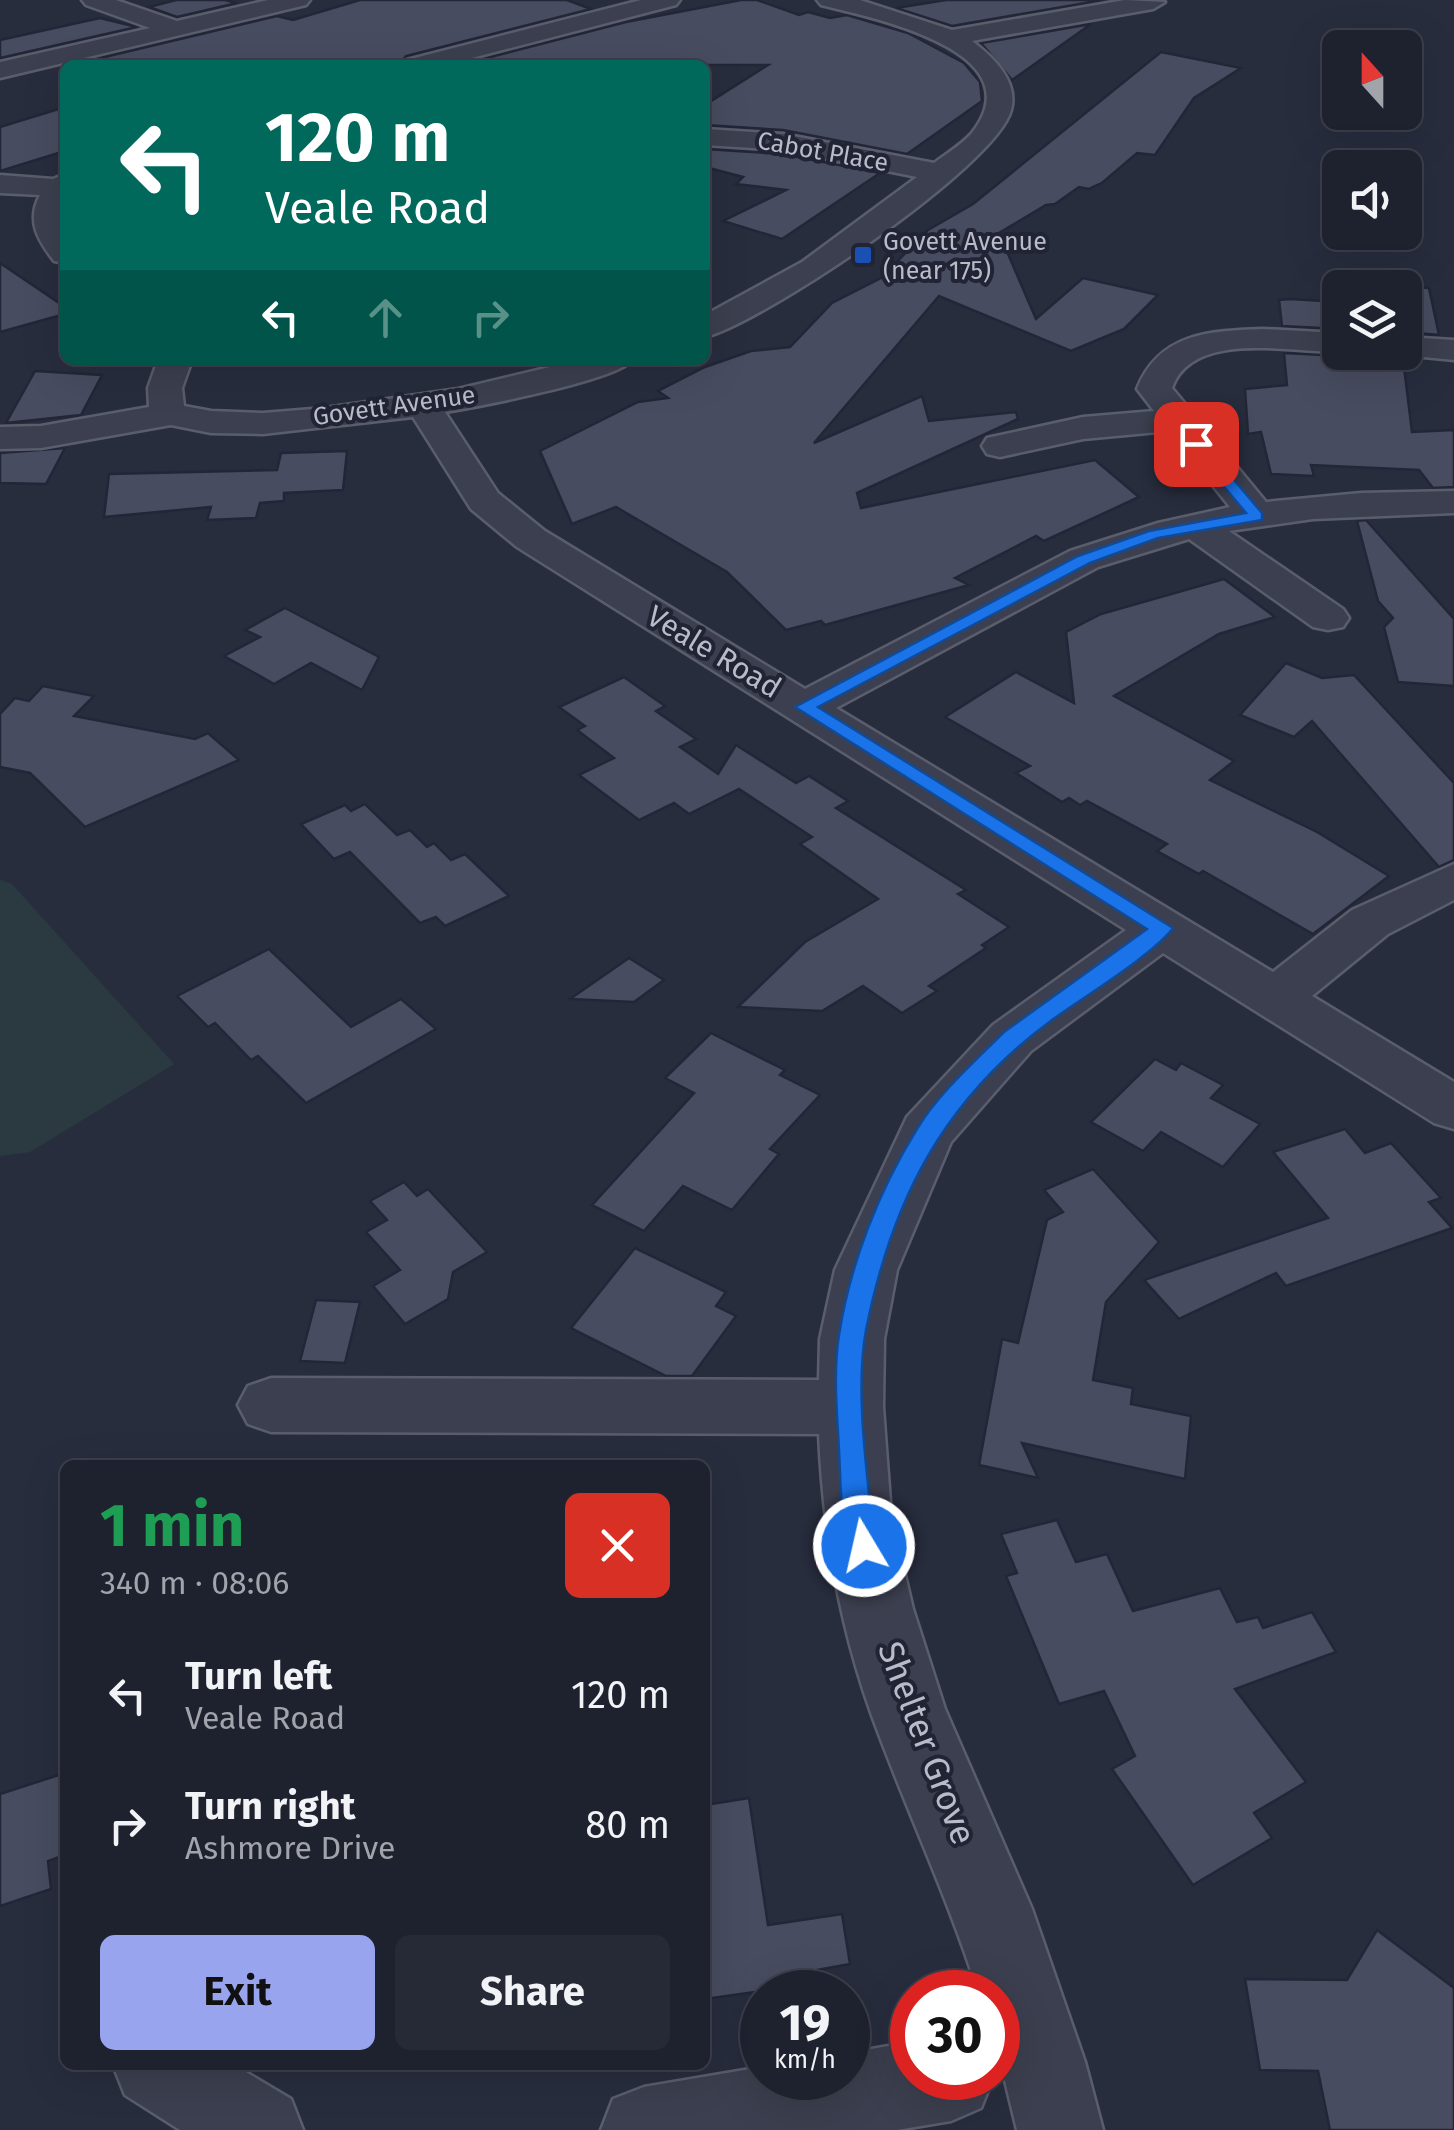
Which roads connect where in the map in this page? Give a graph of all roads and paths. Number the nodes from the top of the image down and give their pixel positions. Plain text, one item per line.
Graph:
1 (94, 0) edge
2 (298, 0) edge
3 (668, 0) edge
4 (829, 0) edge
5 (1153, 2) edge
6 (176, 29) junction
7 (950, 38) junction
8 (435, 60) edge
9 (0, 70) edge
10 (710, 137) edge
11 (940, 172) junction
12 (0, 184) edge
13 (60, 185) edge
14 (60, 189) edge
15 (60, 248) edge
16 (710, 325) edge
17 (1322, 342) edge
18 (1422, 348) edge
19 (1454, 350) edge
20 (173, 365) edge
21 (596, 365) edge
22 (422, 404) junction
23 (171, 414) junction
24 (1176, 420) junction
25 (0, 438) edge
26 (1000, 446) dead end
27 (1454, 502) edge
28 (1256, 516) junction
29 (1195, 524) junction
30 (1328, 618) dead end
31 (804, 707) junction
32 (1454, 880) edge
33 (1162, 928) junction
34 (1274, 999) junction
35 (1454, 1110) edge
36 (271, 1404) dead end
37 (850, 1406) junction
38 (163, 2070) edge
39 (1033, 2087) edge
40 (890, 2088) edge
41 (260, 2130) edge
42 (644, 2130) edge

1 - 6 street
2 - 6 street
3 - 8 street
4 - 7 street
5 - 7 street
6 - 9 street
7 - 11 street
10 - 11 street, Cabot Place
11 - 16 street
12 - 13 street
14 - 15 street
17 - 24 street
18 - 19 street
20 - 23 street
21 - 22 street, Govett Avenue
22 - 23 street, Govett Avenue
22 - 31 street, Veale Road
23 - 25 street
24 - 26 street
24 - 28 street
27 - 28 street
28 - 29 street
29 - 30 street
29 - 31 street
31 - 33 street, Veale Road
32 - 34 street
33 - 34 street, Veale Road
33 - 37 street, Shelter Grove
34 - 35 street, Veale Road
36 - 37 street
37 - 39 street, Shelter Grove
38 - 41 street
40 - 42 street

